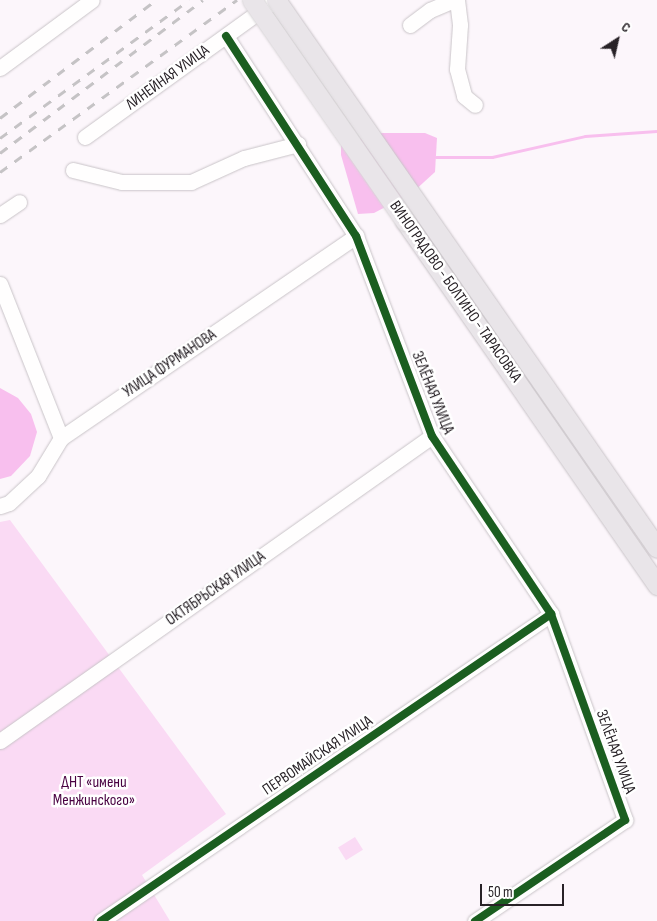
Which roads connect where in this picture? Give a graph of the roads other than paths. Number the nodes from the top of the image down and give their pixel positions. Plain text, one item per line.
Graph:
1 (92, 0) edge
2 (252, 0) edge
3 (276, 0) edge
4 (455, 0) edge
5 (410, 25) dead end
6 (226, 36) junction
7 (0, 68) edge
8 (475, 105) dead end
9 (84, 137) dead end
10 (298, 144) junction
11 (73, 170) dead end
12 (19, 202) dead end
13 (0, 215) edge
14 (356, 236) junction
15 (0, 284) edge
16 (432, 436) junction
17 (61, 438) junction
18 (0, 506) edge
19 (657, 548) edge
20 (657, 585) edge
21 (550, 614) junction
22 (0, 741) edge
23 (100, 921) edge
24 (475, 921) edge

1 - 7 street
2 - 20 main road, ВИНОГРАДОВО - БОЛТИНО - ТАРАСОВКА, bridge
3 - 6 street, ЛИНЕЙНАЯ УЛИЦА
3 - 19 main road, ВИНОГРАДОВО - БОЛТИНО - ТАРАСОВКА
4 - 5 street
4 - 8 street
6 - 9 street, ЛИНЕЙНАЯ УЛИЦА
6 - 10 street, ЗЕЛЁНАЯ УЛИЦА
10 - 11 street
10 - 14 street, ЗЕЛЁНАЯ УЛИЦА
12 - 13 street
14 - 16 street, ЗЕЛЁНАЯ УЛИЦА
14 - 17 street, УЛИЦА ФУРМАНОВА
15 - 17 street
16 - 21 street, ЗЕЛЁНАЯ УЛИЦА
16 - 22 street, ОКТЯБРЬСКАЯ УЛИЦА
17 - 18 street, УЛИЦА ФУРМАНОВА
21 - 23 street, ПЕРВОМАЙСКАЯ УЛИЦА
21 - 24 street, ЗЕЛЁНАЯ УЛИЦА

